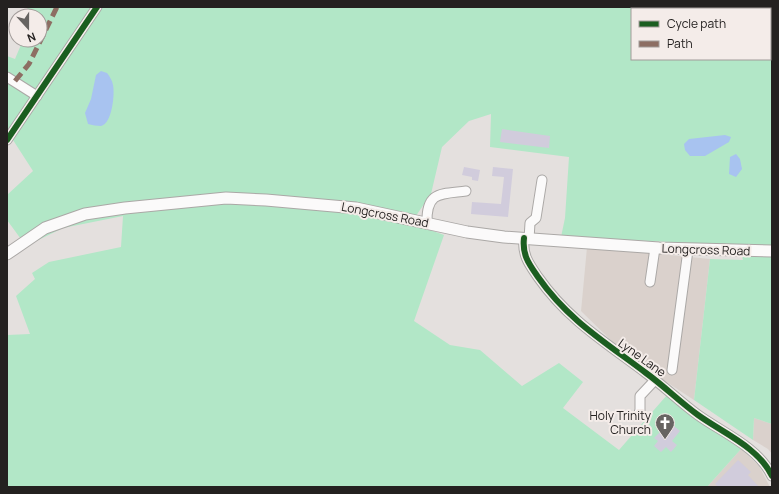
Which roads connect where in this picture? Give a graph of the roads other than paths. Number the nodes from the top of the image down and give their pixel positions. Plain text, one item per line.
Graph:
1 (97, 7) edge
2 (7, 77) edge
3 (37, 96) junction
4 (7, 140) edge
5 (542, 180) dead end
6 (466, 192) dead end
7 (427, 223) junction
8 (526, 239) junction
9 (655, 248) junction
10 (688, 250) junction
11 (772, 251) edge
12 (7, 254) edge
13 (650, 282) dead end
14 (672, 370) dead end
15 (655, 380) junction
16 (638, 416) dead end
17 (772, 476) edge

1 - 3 street
2 - 3 street
3 - 4 street
5 - 8 street, Lyne Lane
6 - 7 street
7 - 8 main road, Longcross Road
7 - 12 main road, Longcross Road
8 - 9 main road, Longcross Road
8 - 15 street, Lyne Lane
9 - 10 main road, Longcross Road
9 - 13 street
10 - 11 main road, Longcross Road
10 - 14 street
15 - 16 street
15 - 17 street, Lyne Lane

